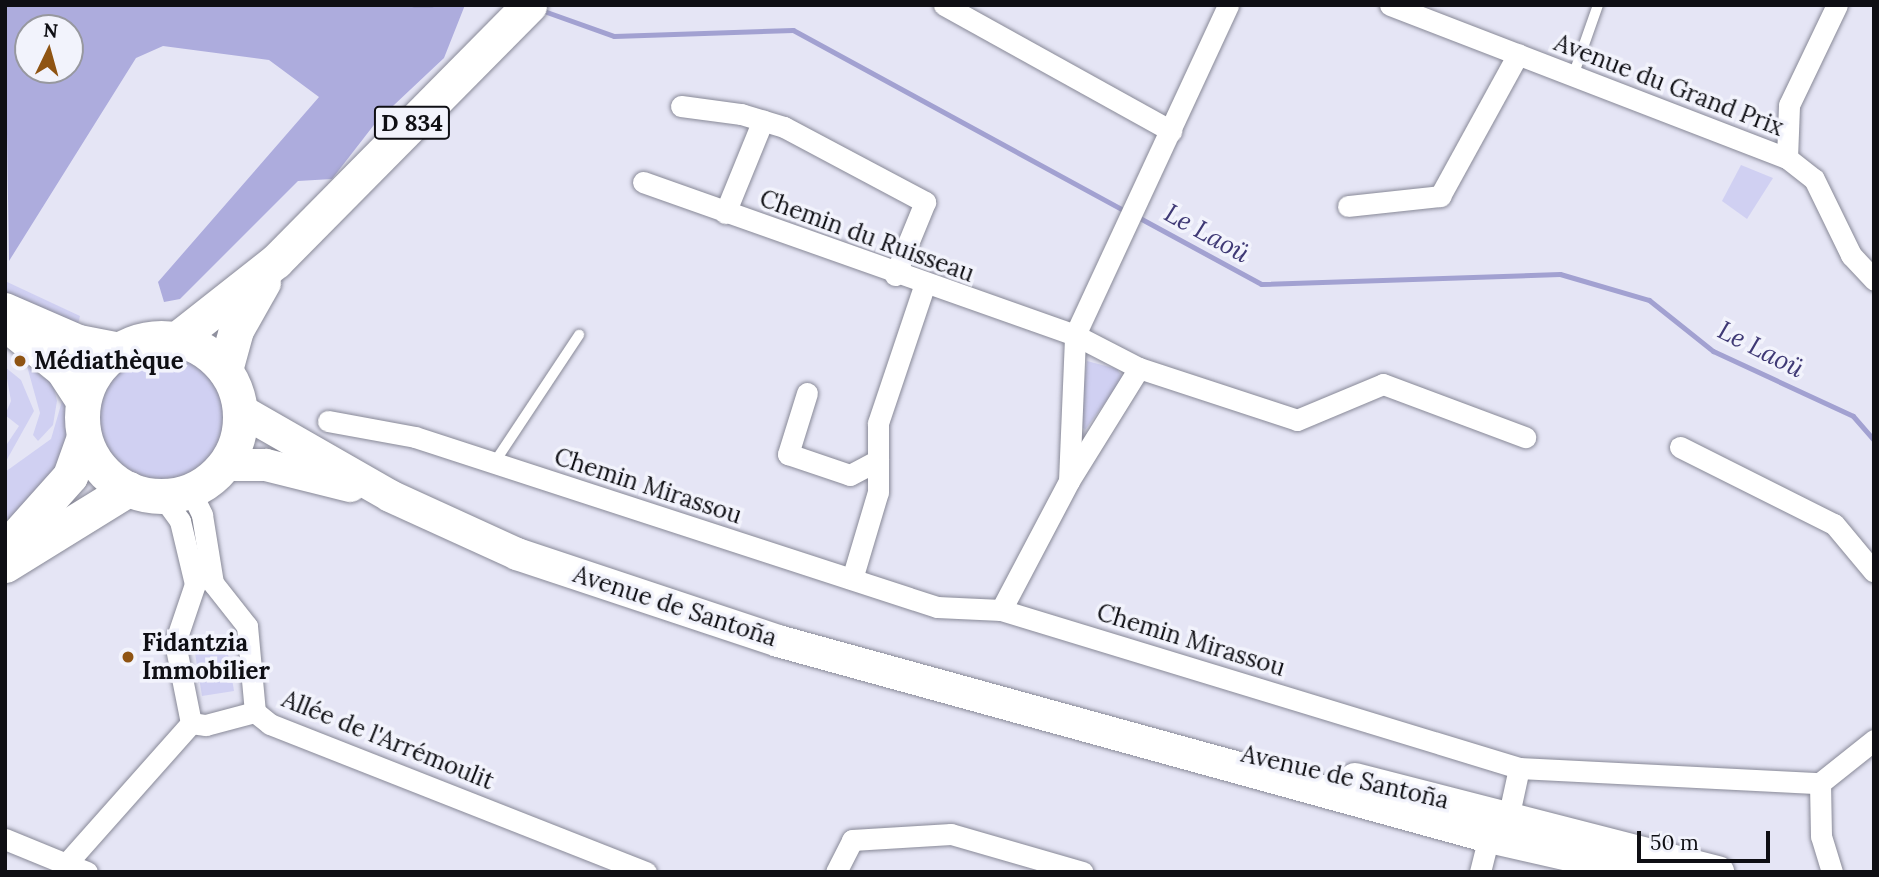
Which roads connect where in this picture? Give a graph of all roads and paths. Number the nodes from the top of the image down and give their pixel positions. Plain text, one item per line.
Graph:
1 (944, 5) edge
2 (1228, 5) edge
3 (1390, 5) edge
4 (1598, 5) edge
5 (1837, 5) edge
6 (518, 17) edge
7 (1518, 54) junction
8 (1573, 76) junction
9 (681, 106) dead end
10 (763, 120) junction
11 (1171, 131) junction
12 (1787, 158) junction
13 (643, 182) dead end
14 (1348, 206) dead end
15 (725, 213) junction
16 (276, 261) junction
17 (895, 275) junction
18 (1874, 280) edge
19 (925, 286) junction
20 (5, 309) edge
21 (5, 325) edge
22 (579, 335) dead end
23 (1075, 335) junction
24 (177, 339) junction
25 (120, 349) junction
26 (1139, 368) junction
27 (225, 370) junction
28 (807, 393) dead end
29 (240, 410) junction
30 (84, 420) junction
31 (328, 421) dead end
32 (1525, 437) dead end
33 (1680, 447) dead end
34 (878, 460) junction
35 (494, 463) junction
36 (225, 465) junction
37 (1069, 481) junction
38 (128, 489) junction
39 (176, 493) junction
40 (390, 496) junction
41 (12, 538) edge
42 (5, 565) edge
43 (1874, 572) edge
44 (852, 579) junction
45 (223, 601) junction
46 (192, 607) junction
47 (1002, 610) junction
48 (968, 692) junction
49 (255, 712) junction
50 (191, 723) junction
51 (1874, 740) edge
52 (1519, 768) junction
53 (1820, 783) junction
54 (1499, 825) junction
55 (5, 839) edge
56 (66, 864) junction
57 (87, 872) edge
58 (646, 872) edge
59 (836, 872) edge
60 (1083, 872) edge
61 (1480, 872) edge
62 (1643, 872) edge
63 (1718, 872) edge
64 (1832, 872) edge

1 - 11 street
2 - 11 street
3 - 7 street, Avenue du Grand Prix
4 - 8 lane
5 - 12 street
6 - 16 main road, D 834
7 - 8 street, Avenue du Grand Prix
7 - 14 street
8 - 12 street, Avenue du Grand Prix
9 - 10 street
10 - 15 street
10 - 17 street
11 - 23 street
12 - 18 street, Avenue du Grand Prix
13 - 15 street, Chemin du Ruisseau
15 - 17 street, Chemin du Ruisseau
16 - 24 main road, D 834
16 - 27 main road, D 834
17 - 19 street, Chemin du Ruisseau
19 - 23 street, Chemin du Ruisseau
19 - 34 street
20 - 25 main road
21 - 30 main road
22 - 35 lane
23 - 26 street, Chemin du Ruisseau
23 - 37 street
24 - 25 main road
24 - 27 main road
25 - 30 main road
26 - 32 street, Chemin du Ruisseau
26 - 37 street
27 - 29 main road
28 - 34 street
29 - 36 main road
29 - 40 main road, Avenue de Santoña
30 - 38 main road
30 - 41 main road
31 - 35 street, Chemin Mirassou
33 - 43 street
34 - 44 street
35 - 44 street, Chemin Mirassou
36 - 39 main road
36 - 40 main road, Avenue de Santoña
37 - 47 street
38 - 39 main road
38 - 42 main road
39 - 45 street, Allée de l'Arrémoulit
39 - 46 street
40 - 48 main road, Avenue de Santoña
44 - 47 street, Chemin Mirassou
45 - 46 street
45 - 49 street, Allée de l'Arrémoulit
46 - 50 street
47 - 52 street, Chemin Mirassou
48 - 54 main road, Avenue de Santoña
48 - 54 main road, Avenue de Santoña
49 - 50 street
49 - 58 street, Allée de l'Arrémoulit
50 - 56 street
51 - 53 street
52 - 53 street, Chemin Mirassou
52 - 54 street
53 - 64 street
54 - 61 street
54 - 62 main road, Avenue de Santoña
54 - 63 main road, Avenue de Santoña
55 - 56 street
56 - 57 street
59 - 60 street

